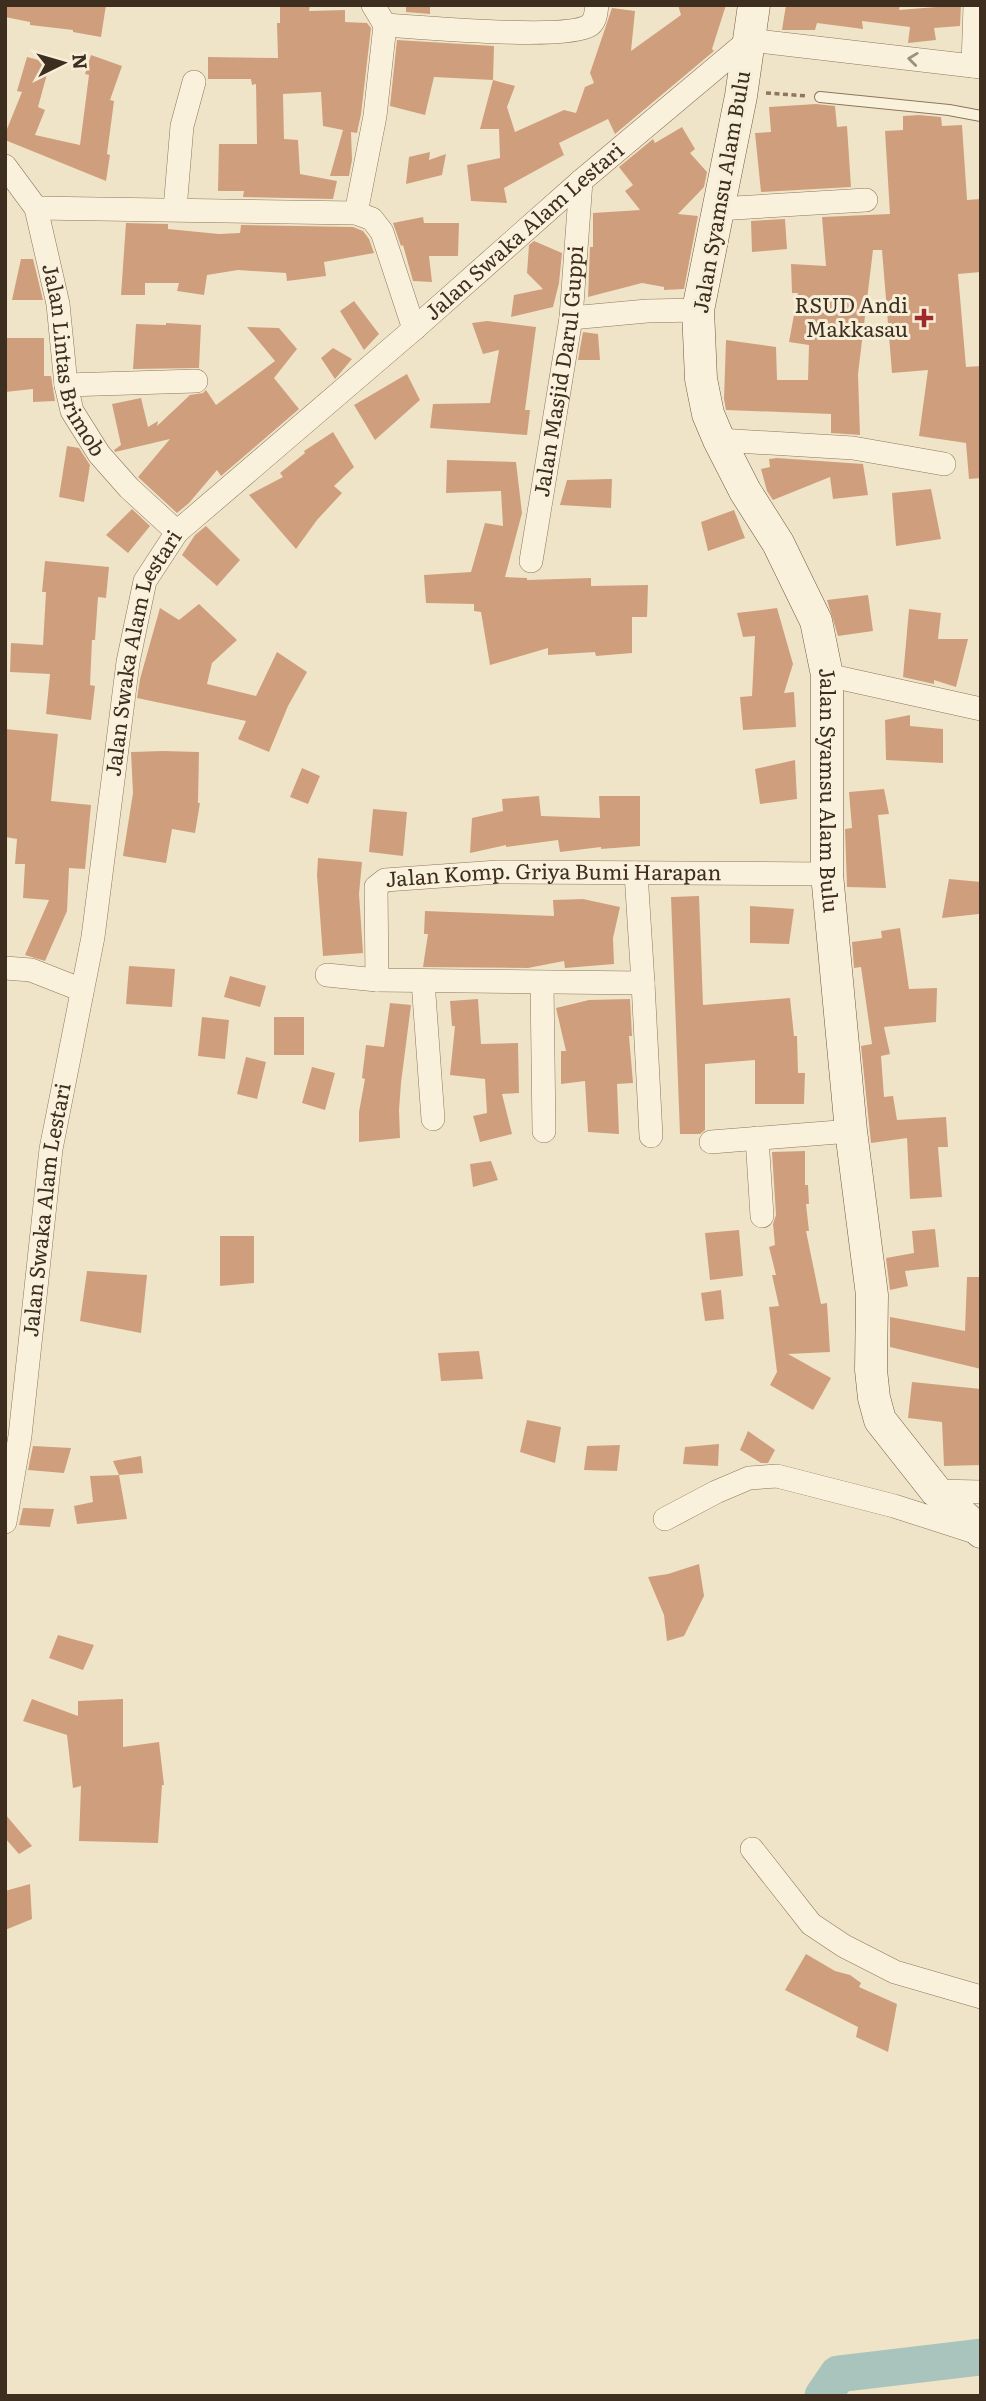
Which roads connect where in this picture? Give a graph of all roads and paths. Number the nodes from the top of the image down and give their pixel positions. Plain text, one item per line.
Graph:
1 (597, 5) edge
2 (754, 5) edge
3 (975, 5) edge
4 (379, 15) edge
5 (749, 40) junction
6 (977, 66) edge
7 (194, 82) dead end
8 (742, 91) junction
9 (820, 97) joint
10 (981, 116) edge
11 (5, 166) edge
12 (580, 181) junction
13 (866, 200) dead end
14 (36, 208) junction
15 (175, 209) junction
16 (718, 209) junction
17 (356, 213) junction
18 (698, 310) junction
19 (571, 318) junction
20 (414, 329) junction
21 (196, 381) dead end
22 (65, 385) junction
23 (719, 440) junction
24 (944, 464) dead end
25 (177, 532) junction
26 (531, 561) dead end
27 (827, 675) junction
28 (981, 709) edge
29 (636, 873) junction
30 (827, 874) junction
31 (5, 968) edge
32 (327, 975) dead end
33 (377, 980) junction
34 (423, 981) junction
35 (542, 983) junction
36 (643, 983) junction
37 (82, 990) junction
38 (433, 1119) dead end
39 (544, 1131) dead end
40 (851, 1131) junction
41 (651, 1136) dead end
42 (757, 1138) junction
43 (711, 1142) dead end
44 (762, 1216) dead end
45 (936, 1491) junction
46 (981, 1492) edge
47 (665, 1519) dead end
48 (5, 1522) edge
49 (981, 1533) edge
50 (752, 1849) dead end
51 (981, 1997) edge

1 - 4 street
2 - 5 street, Jalan Syamsu Alam Bulu
3 - 6 street
4 - 17 street
6 -> 5 street
5 - 8 street, Jalan Syamsu Alam Bulu
5 - 12 street, Jalan Swaka Alam Lestari
7 - 15 street
8 - 9 path
8 - 16 street, Jalan Syamsu Alam Bulu
9 - 10 lane
11 - 14 street, Jalan Lintas Brimob
12 - 19 street, Jalan Masjid Darul Guppi
12 - 20 street, Jalan Swaka Alam Lestari
13 - 16 street
14 - 15 street
14 - 22 street, Jalan Lintas Brimob
15 - 17 street
16 - 18 street, Jalan Syamsu Alam Bulu
17 - 20 street
18 - 19 street
18 - 23 street, Jalan Syamsu Alam Bulu
19 - 26 street, Jalan Masjid Darul Guppi
20 - 25 street, Jalan Swaka Alam Lestari
21 - 22 street
22 - 25 street, Jalan Lintas Brimob
23 - 24 street
23 - 27 street, Jalan Syamsu Alam Bulu
25 - 37 street, Jalan Swaka Alam Lestari
27 - 28 street
27 - 30 street, Jalan Syamsu Alam Bulu
29 - 30 street, Jalan Komp. Griya Bumi Harapan
29 - 33 street, Jalan Komp. Griya Bumi Harapan
29 - 36 street
30 - 40 street, Jalan Syamsu Alam Bulu
31 - 37 street
32 - 33 street
33 - 34 street
34 - 35 street
34 - 38 street
35 - 36 street
35 - 39 street
36 - 41 street
37 - 48 street, Jalan Swaka Alam Lestari
40 - 42 street
40 - 45 street, Jalan Syamsu Alam Bulu
42 - 43 street
42 - 44 street
45 - 46 street
45 - 49 street, Jalan Syamsu Alam Bulu
47 - 49 street
50 - 51 street

